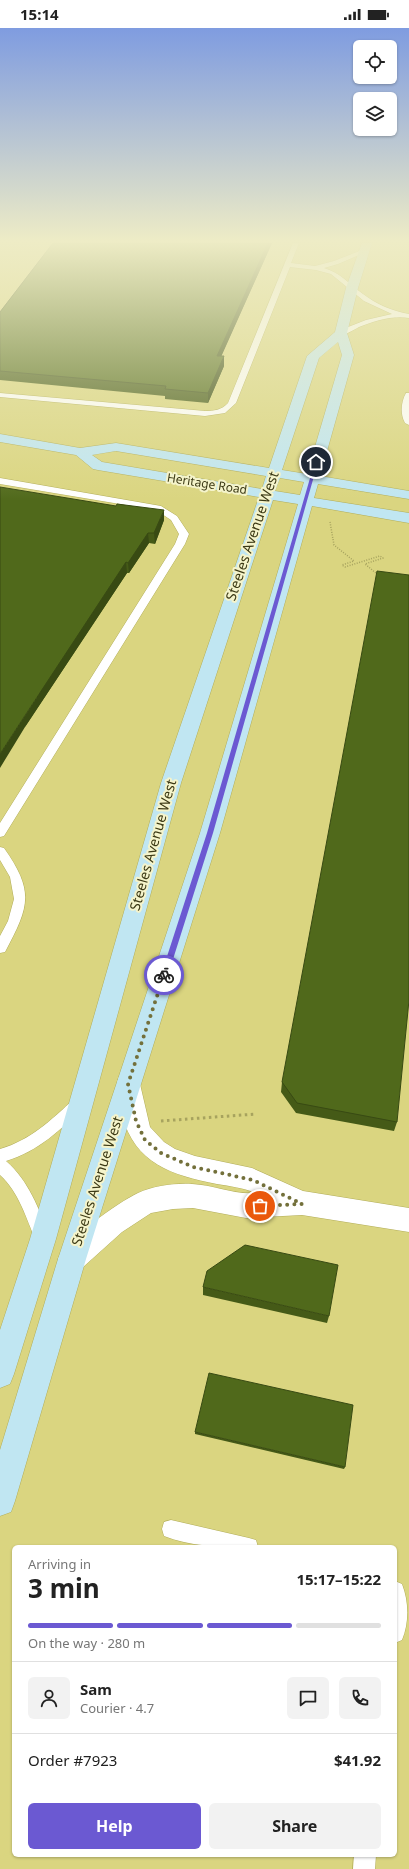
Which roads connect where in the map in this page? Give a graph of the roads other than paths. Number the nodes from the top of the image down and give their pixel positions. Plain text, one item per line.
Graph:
1 (262, 329) edge
2 (342, 329) edge
3 (348, 329) edge
4 (341, 333) junction
5 (0, 395) edge
6 (409, 395) edge
7 (409, 423) edge
8 (0, 438) edge
9 (80, 452) junction
10 (0, 481) edge
11 (270, 484) junction
12 (308, 490) junction
13 (409, 495) edge
14 (409, 518) edge
15 (0, 832) edge
16 (0, 851) edge
17 (0, 948) edge
18 (128, 1084) junction
19 (81, 1100) junction
20 (0, 1156) edge
21 (0, 1165) edge
22 (302, 1204) junction
23 (409, 1220) edge
24 (43, 1239) junction
25 (72, 1259) junction
26 (0, 1374) edge
27 (0, 1501) edge
28 (171, 1529) dead end
29 (224, 1544) edge
30 (397, 1608) edge
31 (397, 1622) edge
32 (365, 1857) edge
33 (364, 1869) edge

1 - 5 lane
2 - 4 main road
3 - 4 lane
4 - 11 main road, Steeles Avenue West
4 - 12 main road, Steeles Avenue West
6 - 7 lane
8 - 9 main road, Heritage Road
9 - 11 main road, Heritage Road
9 - 11 main road, Heritage Road
10 - 15 lane
11 - 12 main road, Heritage Road
11 - 12 main road, Heritage Road
11 - 19 main road, Steeles Avenue West
12 - 13 main road, Heritage Road
12 - 14 main road, Heritage Road
12 - 18 main road, Steeles Avenue West
16 - 17 lane
18 - 22 street
18 - 25 main road, Steeles Avenue West
19 - 20 lane
19 - 24 main road, Steeles Avenue West
21 - 24 lane
22 - 23 street
22 - 25 street
24 - 26 main road, Steeles Avenue West
25 - 27 main road, Steeles Avenue West
28 - 29 lane
30 - 31 lane
32 - 33 lane

